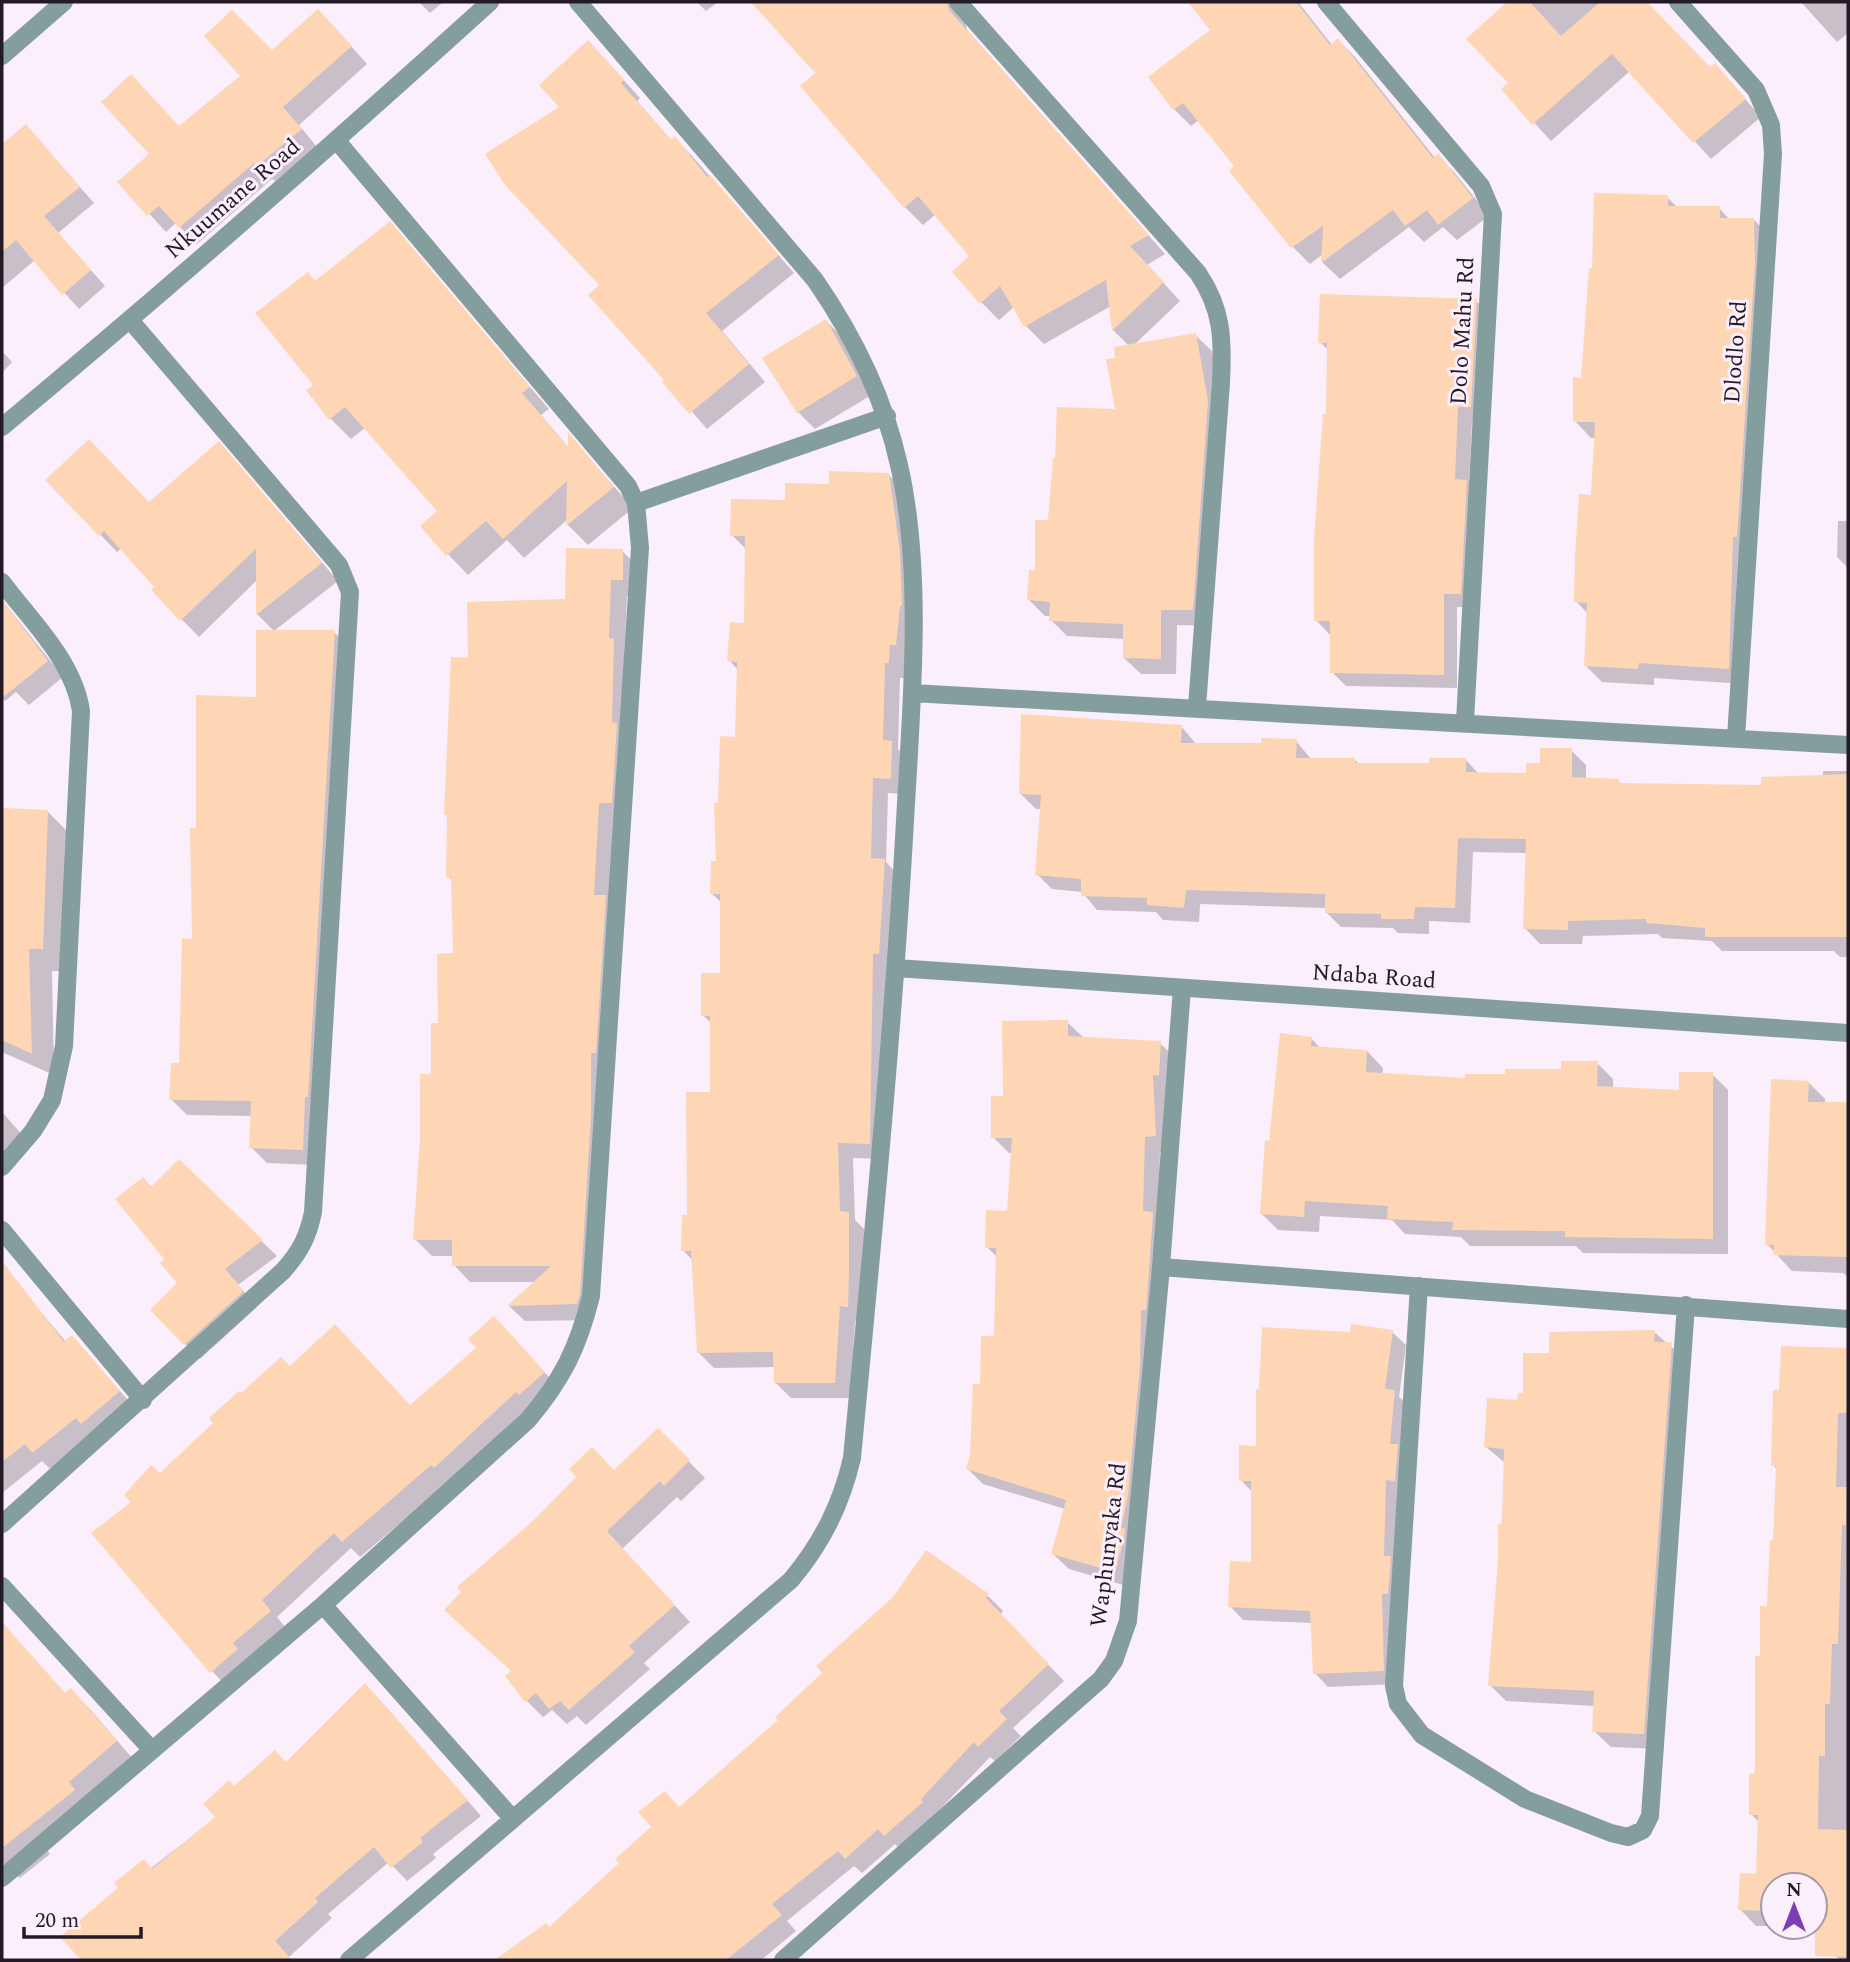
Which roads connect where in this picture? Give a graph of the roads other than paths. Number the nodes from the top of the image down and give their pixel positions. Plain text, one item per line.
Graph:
1 (64, 2) edge
2 (490, 2) edge
3 (579, 2) edge
4 (958, 2) edge
5 (1326, 2) edge
6 (1678, 2) edge
7 (2, 56) edge
8 (337, 141) junction
9 (130, 320) junction
10 (887, 416) junction
11 (2, 427) edge
12 (636, 503) junction
13 (2, 582) edge
14 (912, 693) junction
15 (1197, 707) junction
16 (1465, 721) junction
17 (1736, 738) junction
18 (1848, 745) edge
19 (897, 968) junction
20 (1182, 988) junction
21 (1848, 1033) edge
22 (2, 1167) edge
23 (2, 1230) edge
24 (1161, 1267) junction
25 (1419, 1286) junction
26 (1686, 1306) junction
27 (1848, 1319) edge
28 (143, 1400) junction
29 (2, 1524) edge
30 (2, 1586) edge
31 (323, 1605) junction
32 (151, 1749) junction
33 (512, 1818) junction
34 (2, 1878) edge
35 (349, 1960) edge
36 (783, 1960) edge

1 - 7 street
2 - 8 street, Nkuumane Road
3 - 10 street
4 - 15 street
5 - 16 street, Dolo Mahu Rd
6 - 17 street, Dlodlo Rd
8 - 9 street, Nkuumane Road
8 - 12 street
9 - 11 street, Nkuumane Road
9 - 28 street
10 - 12 street
10 - 14 street
12 - 31 street
13 - 22 street
14 - 15 street
14 - 19 street
15 - 16 street
16 - 17 street
17 - 18 street
19 - 20 street, Ndaba Road
19 - 33 street
20 - 21 street, Ndaba Road
20 - 24 street, Waphunyaka Rd
23 - 28 street
24 - 25 street
24 - 36 street, Waphunyaka Rd
25 - 26 street
25 - 26 street
26 - 27 street
28 - 29 street
30 - 32 street
31 - 32 street
31 - 33 street
32 - 34 street
33 - 35 street

